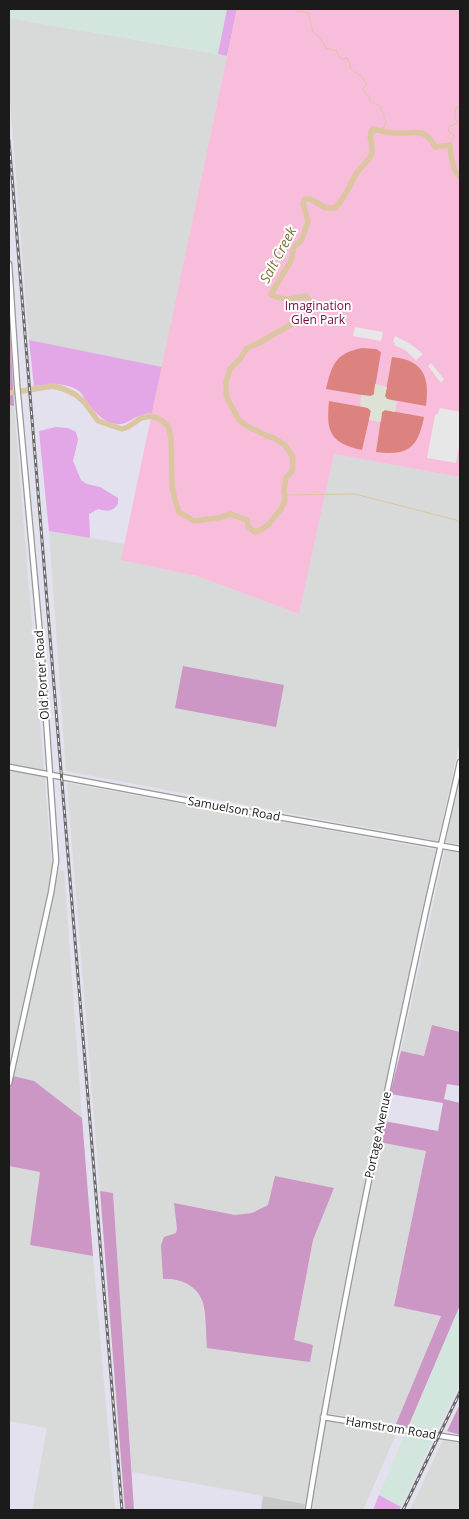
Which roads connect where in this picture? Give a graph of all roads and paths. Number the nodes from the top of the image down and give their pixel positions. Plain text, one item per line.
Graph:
1 (9, 264) edge
2 (460, 762) edge
3 (9, 767) edge
4 (50, 774) junction
5 (442, 845) junction
6 (460, 849) edge
7 (9, 1083) edge
8 (323, 1416) junction
9 (460, 1439) edge
10 (308, 1510) edge

1 - 4 street, Old Porter Road
2 - 5 street, Portage Avenue
3 - 4 street, Samuelson Road
4 - 5 street, Samuelson Road
4 - 7 street, Old Porter Road
5 - 6 street, Samuelson Road
5 - 8 street, Portage Avenue
8 - 9 street, Hamstrom Road
8 - 10 street, Portage Avenue

